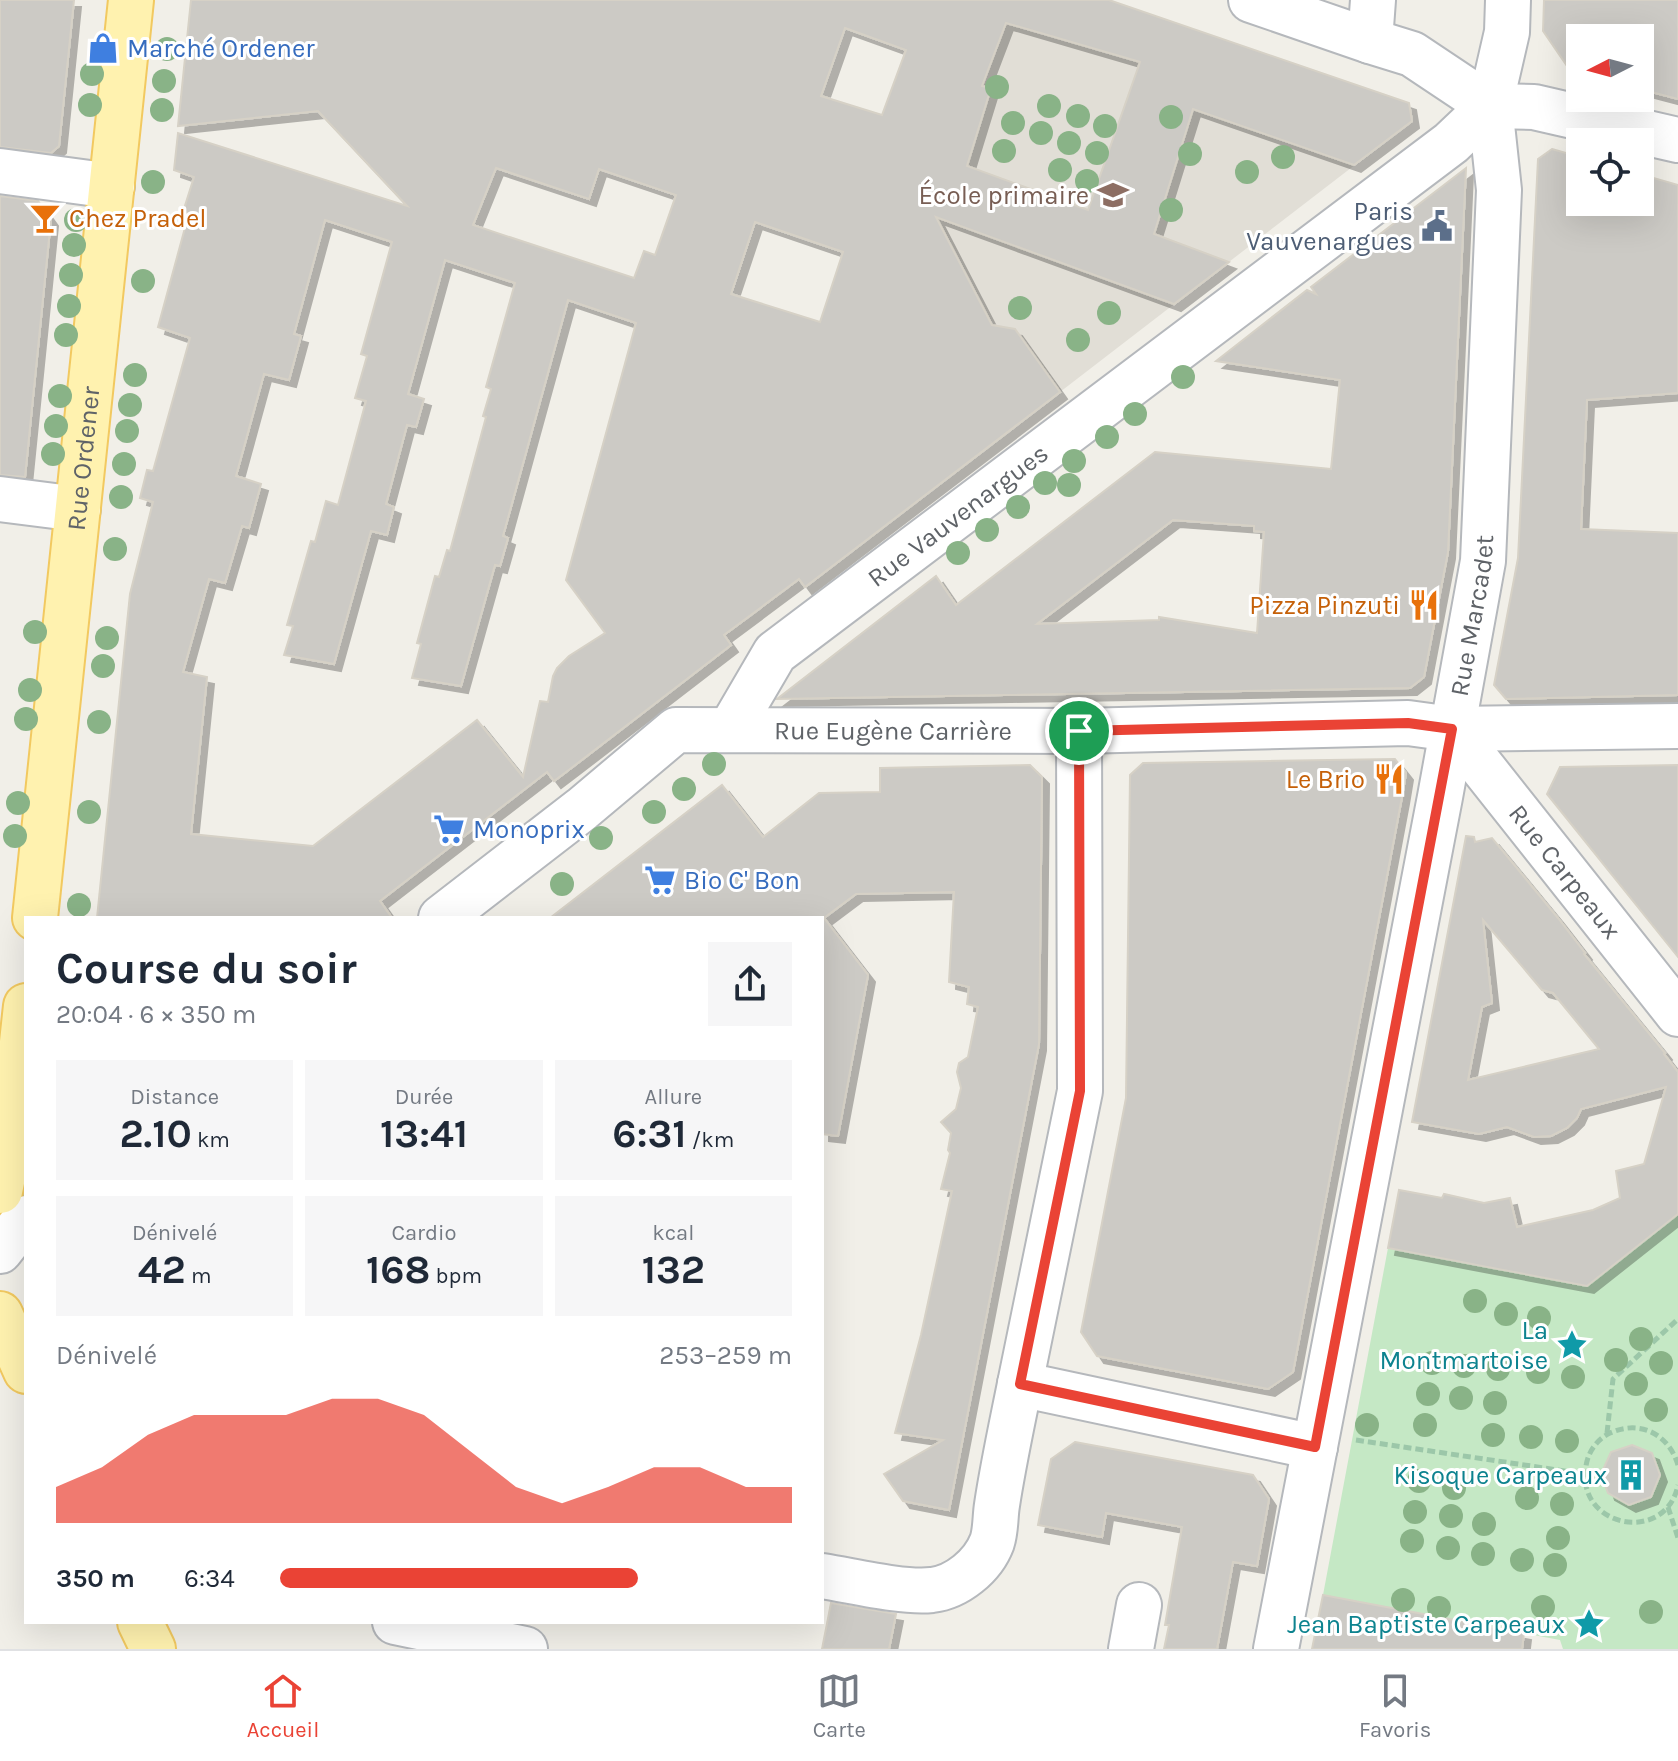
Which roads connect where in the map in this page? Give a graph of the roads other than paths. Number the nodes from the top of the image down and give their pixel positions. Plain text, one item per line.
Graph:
1 (131, 0) edge
2 (1251, 0) edge
3 (1508, 0) edge
4 (1371, 21) edge
5 (1490, 106) junction
6 (1678, 140) edge
7 (0, 171) edge
8 (112, 186) junction
9 (0, 499) edge
10 (78, 509) junction
11 (1678, 726) edge
12 (1452, 729) junction
13 (730, 730) junction
14 (1079, 731) junction
15 (35, 916) edge
16 (444, 916) edge
17 (1678, 1014) edge
18 (24, 1024) edge
19 (0, 1191) edge
20 (24, 1221) edge
21 (0, 1251) edge
22 (0, 1314) edge
23 (24, 1367) edge
24 (1020, 1384) junction
25 (1316, 1441) junction
26 (824, 1576) edge
27 (1139, 1605) dead end
28 (141, 1624) edge
29 (391, 1624) edge
30 (402, 1624) edge
31 (153, 1649) edge
32 (383, 1649) edge
33 (525, 1649) edge
34 (1131, 1649) edge
35 (1276, 1649) edge

1 - 8 main road, Rue Ordener
2 - 4 street
3 - 5 street, Rue Marcadet
4 - 5 street
5 - 6 street
5 - 12 street, Rue Marcadet
5 - 13 street, Rue Vauvenargues
7 - 8 street
8 - 10 main road, Rue Ordener
9 - 10 street
10 - 15 main road, Rue Ordener
11 - 12 street, Rue Eugène Carrière
12 - 14 street, Rue Eugène Carrière
12 - 17 street, Rue Carpeaux
12 - 25 street, Rue Marcadet
13 - 14 street, Rue Eugène Carrière
13 - 16 street
14 - 24 street
18 - 19 main road
20 - 21 street
22 - 23 main road
24 - 25 street
24 - 26 street
25 - 35 street, Rue Marcadet
27 - 34 street
28 - 31 main road
29 - 32 street
30 - 33 street

